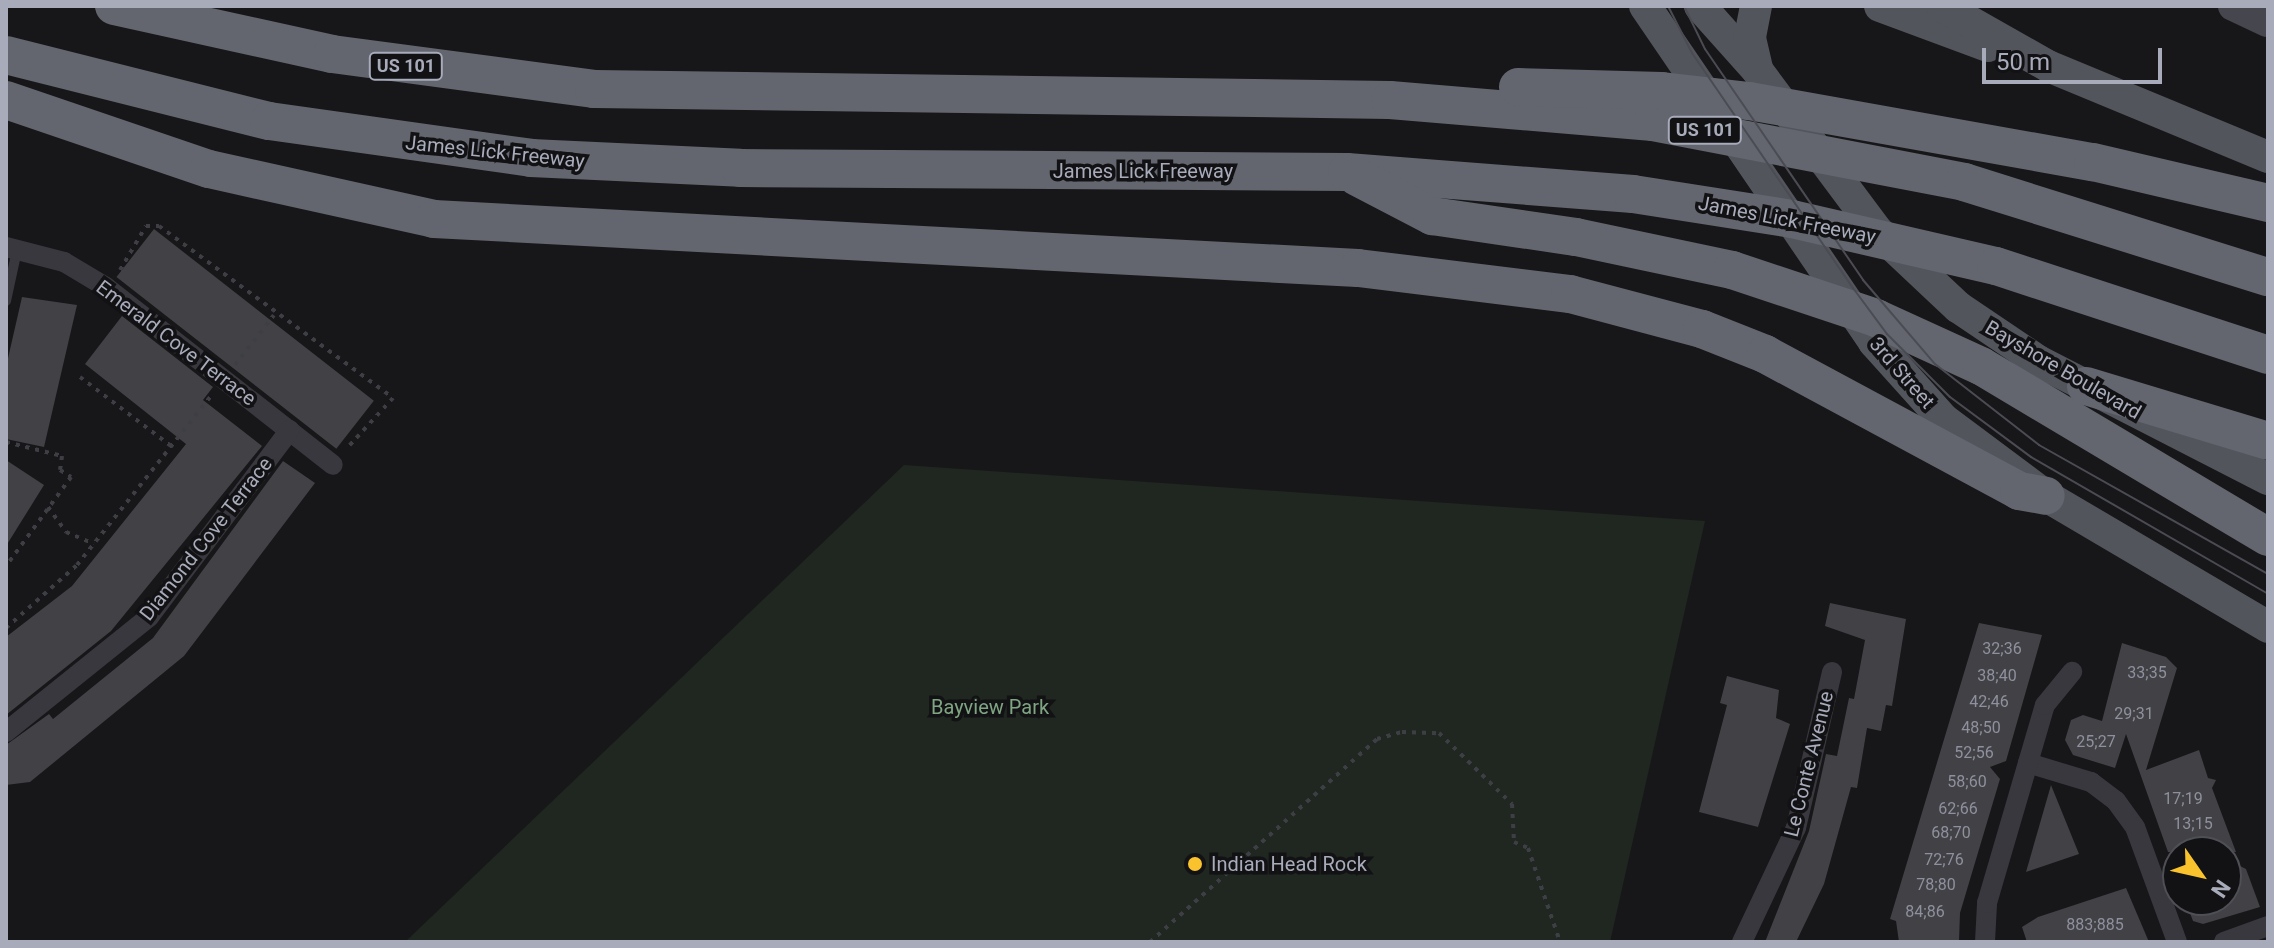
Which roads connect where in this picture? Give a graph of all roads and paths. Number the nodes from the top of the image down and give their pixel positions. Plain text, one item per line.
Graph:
1 (114, 6) edge
2 (1645, 6) edge
3 (1880, 6) edge
4 (1942, 6) edge
5 (2233, 6) edge
6 (1703, 10) edge
7 (1754, 14) edge
8 (2268, 22) edge
9 (6, 55) edge
10 (2048, 66) junction
11 (1757, 70) junction
12 (1337, 99) junction
13 (6, 100) edge
14 (2268, 157) edge
15 (1347, 172) junction
16 (2268, 203) edge
17 (12, 248) edge
18 (2268, 277) edge
19 (106, 287) junction
20 (6, 301) edge
21 (274, 315) junction
22 (2268, 355) edge
23 (80, 377) dead end
24 (225, 378) junction
25 (2086, 386) junction
26 (290, 430) junction
27 (2268, 441) edge
28 (6, 442) edge
29 (171, 446) junction
30 (333, 465) joint
31 (2268, 479) edge
32 (2046, 496) junction
33 (48, 507) junction
34 (2268, 537) edge
35 (94, 544) junction
36 (6, 566) edge
37 (2268, 627) edge
38 (6, 628) edge
39 (1832, 672) dead end
40 (2072, 672) dead end
41 (6, 732) edge
42 (2028, 763) junction
43 (2268, 926) edge
44 (1150, 942) edge
45 (1560, 942) edge
46 (1742, 942) edge
47 (1985, 942) edge
48 (2177, 942) edge
49 (2224, 942) edge

1 - 12 highway, US 101
2 - 32 main road, 3rd Street
3 - 10 main road
4 - 10 main road
5 - 8 main road
6 - 11 main road, Bayshore Boulevard
7 - 11 main road
9 - 15 highway, James Lick Freeway
10 - 14 main road
11 - 25 main road, Bayshore Boulevard
12 - 16 highway
12 - 18 highway, US 101
13 - 32 highway
15 - 22 highway, James Lick Freeway
15 - 34 highway
17 - 19 street, Emerald Cove Terrace
17 - 20 lane
19 - 21 path
19 - 24 street, Emerald Cove Terrace
21 - 24 path
21 - 30 path
23 - 29 path
24 - 26 street, Emerald Cove Terrace
24 - 29 path
25 - 27 highway
25 - 31 main road, Bayshore Boulevard
26 - 30 street, Emerald Cove Terrace
26 - 41 street, Diamond Cove Terrace
28 - 33 path
29 - 35 path
32 - 37 main road, 3rd Street
33 - 35 path
33 - 36 path
35 - 38 path
39 - 46 street, Le Conte Avenue
40 - 42 street
42 - 47 street
42 - 48 street
43 - 49 street
44 - 45 path

